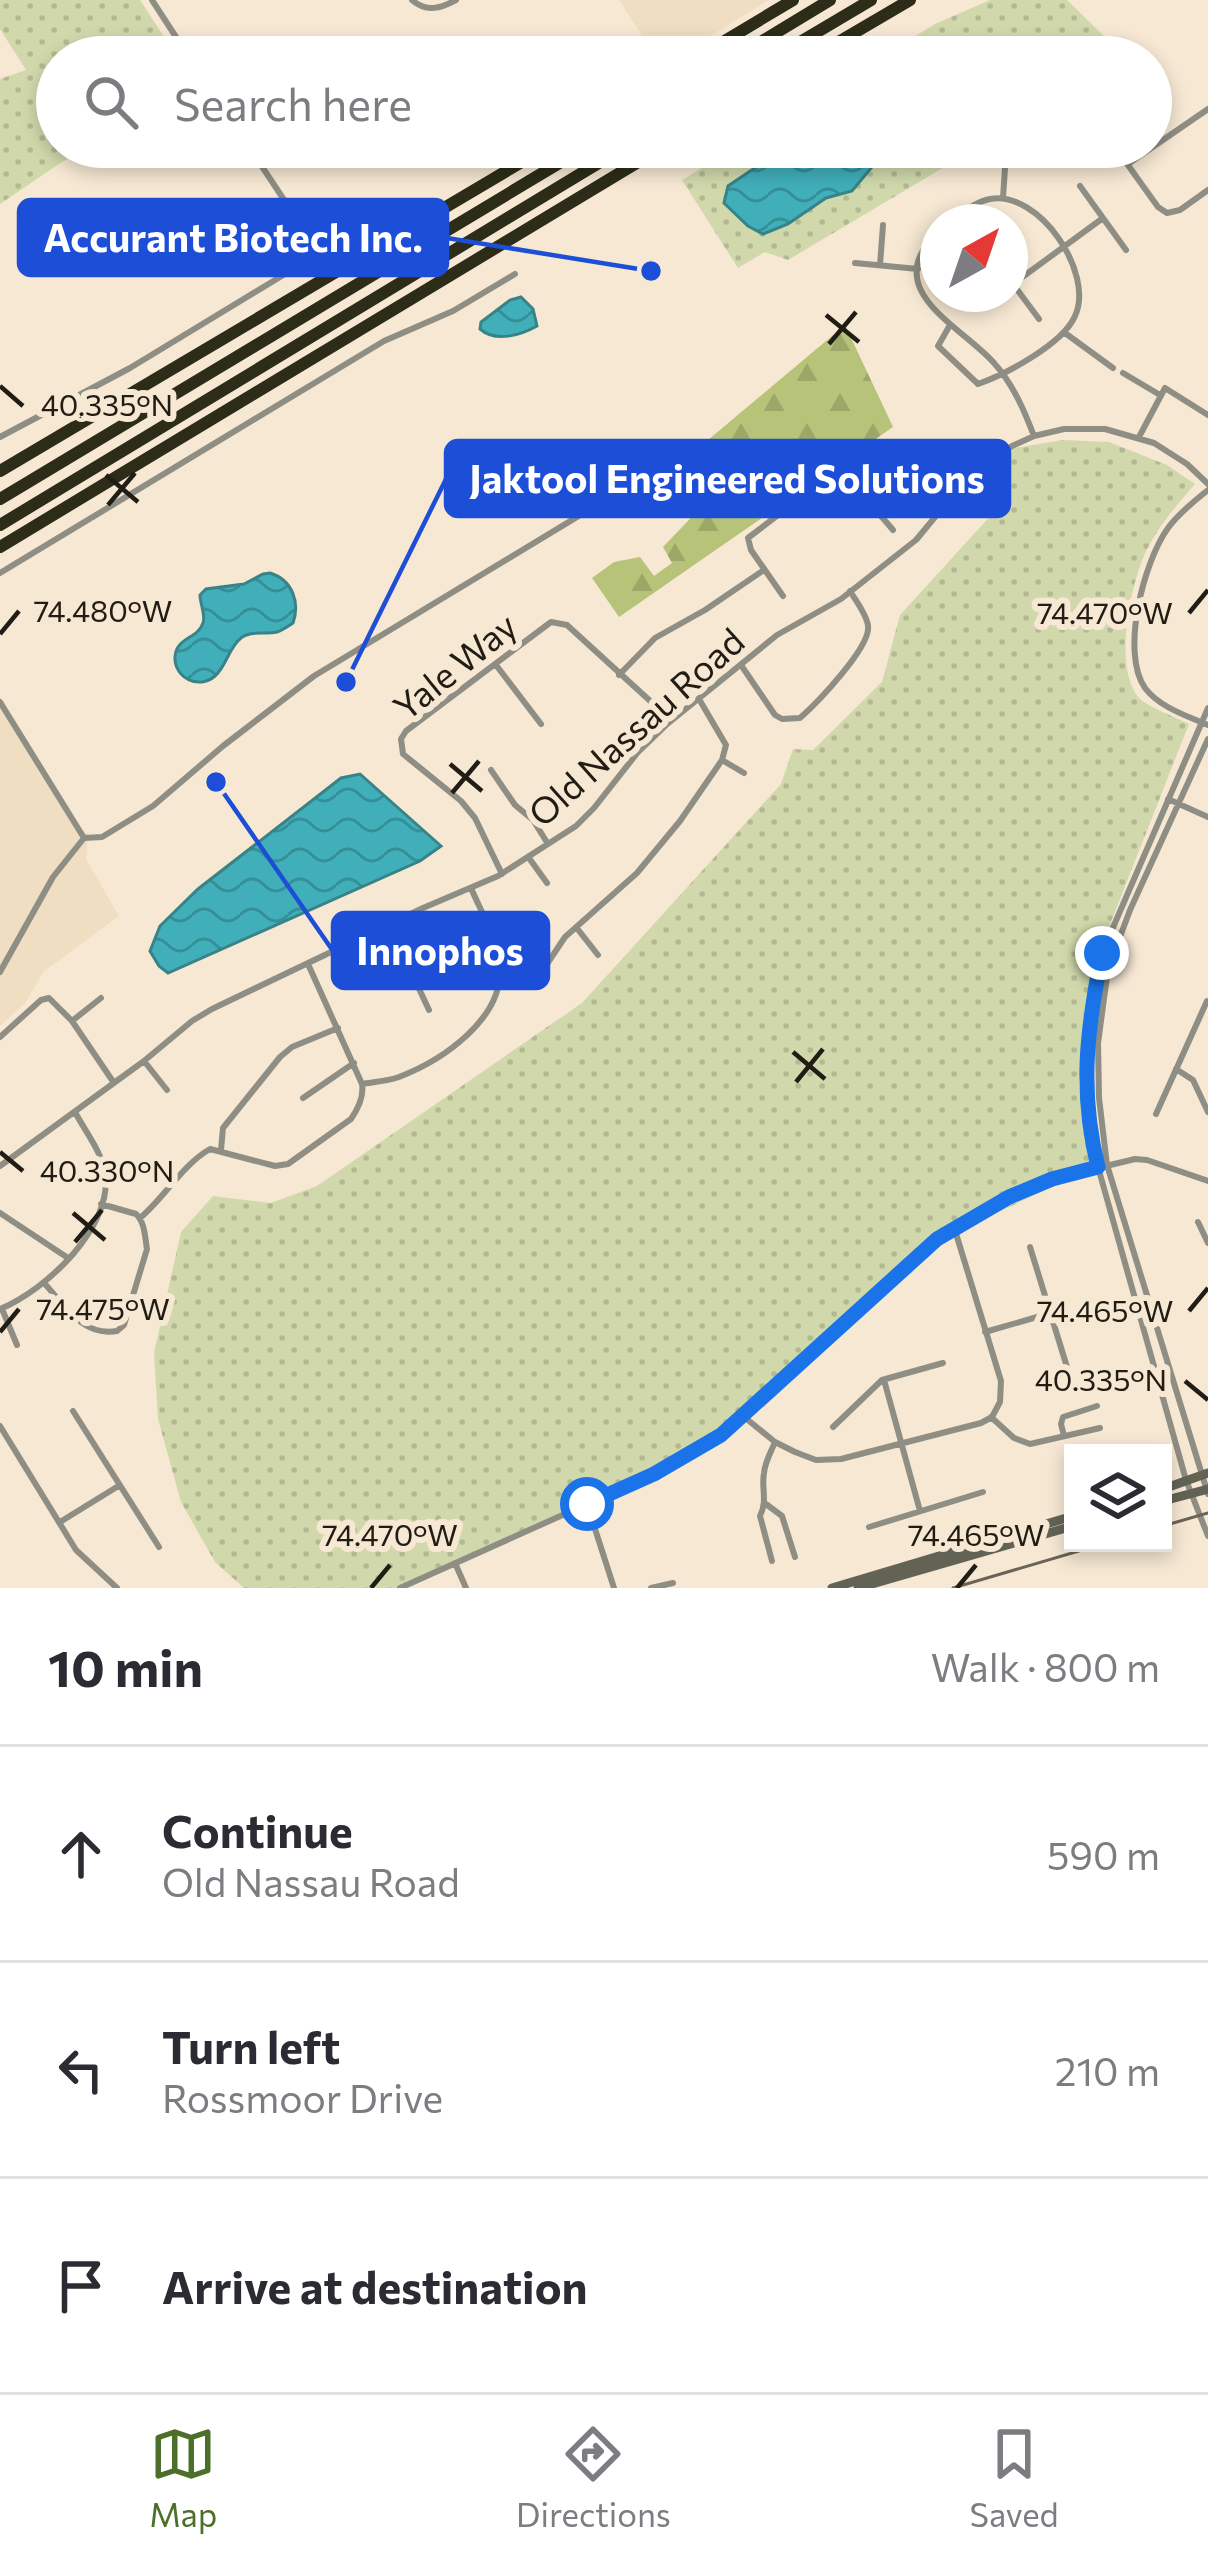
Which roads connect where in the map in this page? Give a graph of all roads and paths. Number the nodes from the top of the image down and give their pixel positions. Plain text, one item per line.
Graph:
1 (152, 0) edge
2 (412, 0) edge
3 (456, 0) edge
4 (793, 0) edge
5 (830, 0) edge
6 (871, 0) edge
7 (910, 0) edge
8 (175, 36) edge
9 (733, 36) edge
10 (771, 36) edge
11 (810, 36) edge
12 (849, 36) edge
13 (1208, 109) edge
14 (1172, 134) edge
15 (263, 168) edge
16 (512, 168) edge
17 (551, 168) edge
18 (590, 168) edge
19 (628, 168) edge
20 (1005, 168) edge
21 (1131, 168) edge
22 (1080, 186) dead end
23 (1208, 190) edge
24 (1003, 198) junction
25 (976, 204) edge
26 (1103, 218) junction
27 (883, 225) dead end
28 (1063, 247) junction
29 (1126, 250) dead end
30 (920, 261) edge
31 (855, 263) dead end
32 (880, 265) junction
33 (918, 269) junction
34 (1028, 271) edge
35 (514, 274) dead end
36 (1028, 304) edge
37 (1039, 319) dead end
38 (950, 325) junction
39 (1065, 333) junction
40 (1113, 368) dead end
41 (1123, 373) dead end
42 (1004, 374) junction
43 (1162, 391) junction
44 (1208, 415) edge
45 (1034, 436) junction
46 (0, 437) edge
47 (1139, 437) junction
48 (701, 442) dead end
49 (0, 471) edge
50 (1208, 487) edge
51 (955, 494) junction
52 (0, 499) edge
53 (870, 502) junction
54 (0, 525) edge
55 (893, 530) dead end
56 (0, 548) edge
57 (764, 570) junction
58 (0, 573) edge
59 (850, 591) junction
60 (783, 596) dead end
61 (496, 664) junction
62 (741, 664) junction
63 (619, 675) junction
64 (699, 699) junction
65 (0, 702) edge
66 (1208, 707) edge
67 (671, 720) junction
68 (541, 724) dead end
69 (1204, 724) edge
70 (1208, 739) edge
71 (722, 760) junction
72 (491, 770) dead end
73 (744, 773) dead end
74 (1168, 799) junction
75 (1179, 804) junction
76 (1208, 817) edge
77 (84, 838) junction
78 (548, 844) junction
79 (529, 857) junction
80 (502, 874) junction
81 (548, 884) dead end
82 (471, 888) junction
83 (388, 926) junction
84 (576, 927) junction
85 (598, 955) dead end
86 (308, 964) junction
87 (0, 972) edge
88 (501, 973) junction
89 (101, 998) dead end
90 (1208, 1001) edge
91 (429, 1010) dead end
92 (73, 1021) junction
93 (338, 1028) junction
94 (0, 1037) edge
95 (144, 1061) junction
96 (354, 1063) junction
97 (1176, 1070) junction
98 (114, 1083) junction
99 (362, 1084) junction
100 (167, 1090) dead end
101 (303, 1098) dead end
102 (75, 1112) junction
103 (1208, 1112) edge
104 (1156, 1114) dead end
105 (220, 1150) junction
106 (0, 1166) edge
107 (1103, 1166) junction
108 (1208, 1181) edge
109 (101, 1204) junction
110 (0, 1213) edge
111 (140, 1218) junction
112 (1198, 1222) dead end
113 (954, 1227) junction
114 (1208, 1244) edge
115 (1030, 1247) dead end
116 (68, 1258) junction
117 (45, 1284) junction
118 (1, 1309) edge
119 (1051, 1313) junction
120 (985, 1332) junction
121 (17, 1345) dead end
122 (943, 1363) dead end
123 (1067, 1367) dead end
124 (884, 1380) junction
125 (1097, 1406) dead end
126 (73, 1411) dead end
127 (743, 1416) junction
128 (991, 1418) junction
129 (0, 1426) edge
130 (833, 1427) dead end
131 (1100, 1428) dead end
132 (1064, 1436) junction
133 (776, 1442) junction
134 (902, 1442) junction
135 (1205, 1474) edge
136 (1186, 1480) junction
137 (1172, 1485) edge
138 (120, 1486) junction
139 (1208, 1491) edge
140 (983, 1492) dead end
141 (1191, 1493) junction
142 (1172, 1498) edge
143 (587, 1504) junction
144 (766, 1504) junction
145 (920, 1510) junction
146 (1064, 1519) edge
147 (60, 1522) junction
148 (869, 1527) dead end
149 (1064, 1529) edge
150 (1208, 1536) edge
151 (159, 1547) dead end
152 (795, 1557) dead end
153 (772, 1561) dead end
154 (455, 1563) junction
155 (674, 1583) dead end
156 (104, 1585) edge
157 (117, 1588) edge
158 (400, 1588) edge
159 (466, 1588) edge
160 (614, 1588) edge
161 (651, 1588) edge
162 (832, 1588) edge
163 (858, 1588) edge

1 - 8 street
2 - 3 street
4 - 9 highway
5 - 10 highway
6 - 11 highway
7 - 12 highway
13 - 14 street
15 - 46 street
16 - 49 highway
17 - 52 highway
18 - 54 highway
19 - 56 highway
20 - 24 street
21 - 23 street
22 - 26 street
24 - 25 street
24 - 28 street
26 - 28 street
26 - 29 street
27 - 32 street
28 - 34 street
28 - 39 street
30 - 33 street
31 - 32 street
32 - 33 street
33 - 38 street
35 - 58 street
36 - 37 street
38 - 42 street
38 - 42 street
39 - 40 street
39 - 42 street
41 - 43 street
42 - 45 street
43 - 44 street
43 - 47 street
45 - 47 street
45 - 51 street, Old Nassau Road
47 - 50 street
48 - 77 street
50 - 69 street
51 - 53 street
51 - 59 street, Old Nassau Road
53 - 55 street
53 - 57 street
57 - 60 street
57 - 63 street
59 - 62 street, Old Nassau Road
59 - 62 street
61 - 63 street, Yale Way
61 - 68 street
61 - 80 street, Yale Way
62 - 64 street, Old Nassau Road
63 - 67 street, Yale Way
64 - 67 street, Old Nassau Road
64 - 71 street
65 - 77 street
66 - 69 street
67 - 78 street, Old Nassau Road
69 - 74 street
70 - 75 street
71 - 73 street
71 - 84 street
72 - 78 street
74 - 75 street
74 - 107 street
75 - 76 street
75 - 107 street
77 - 87 street
78 - 79 street, Old Nassau Road
79 - 80 street, Old Nassau Road
79 - 81 street
80 - 82 street, Old Nassau Road
82 - 83 street, Old Nassau Road
82 - 88 street
83 - 86 street, Old Nassau Road
83 - 91 street
84 - 85 street
84 - 88 street
86 - 93 street
86 - 95 street, Old Nassau Road
88 - 99 street
89 - 92 street
90 - 97 street
92 - 94 street
92 - 98 street
93 - 96 street
93 - 105 street
95 - 98 street, Old Nassau Road
95 - 100 street
96 - 99 street
96 - 101 street
97 - 103 street
97 - 104 street
98 - 102 street, Old Nassau Road
99 - 105 street
102 - 106 street, Old Nassau Road
102 - 109 street
105 - 111 street
107 - 108 street
107 - 113 street
107 - 135 street
107 - 136 street
109 - 111 street
109 - 116 street
110 - 116 street
111 - 117 street
112 - 114 street
113 - 120 street
113 - 127 street
115 - 119 street
116 - 117 street
117 - 118 street
118 - 121 street
119 - 120 street
119 - 123 street
120 - 128 street
122 - 124 street
124 - 130 street
124 - 134 street
125 - 132 street
126 - 138 street
127 - 133 street
127 - 143 street
128 - 132 street
128 - 134 street
129 - 147 street
131 - 132 street
133 - 134 street
133 - 144 street
134 - 145 street
135 - 136 main road
135 - 139 street
136 - 137 main road
136 - 141 street
138 - 147 street
138 - 151 street
139 - 141 main road
140 - 145 street
141 - 142 main road
141 - 150 street
143 - 154 street
143 - 160 street
144 - 152 street
144 - 153 street
145 - 148 street
146 - 162 main road
147 - 156 street
149 - 163 main road
154 - 158 street
154 - 159 street
155 - 161 street
156 - 157 street

